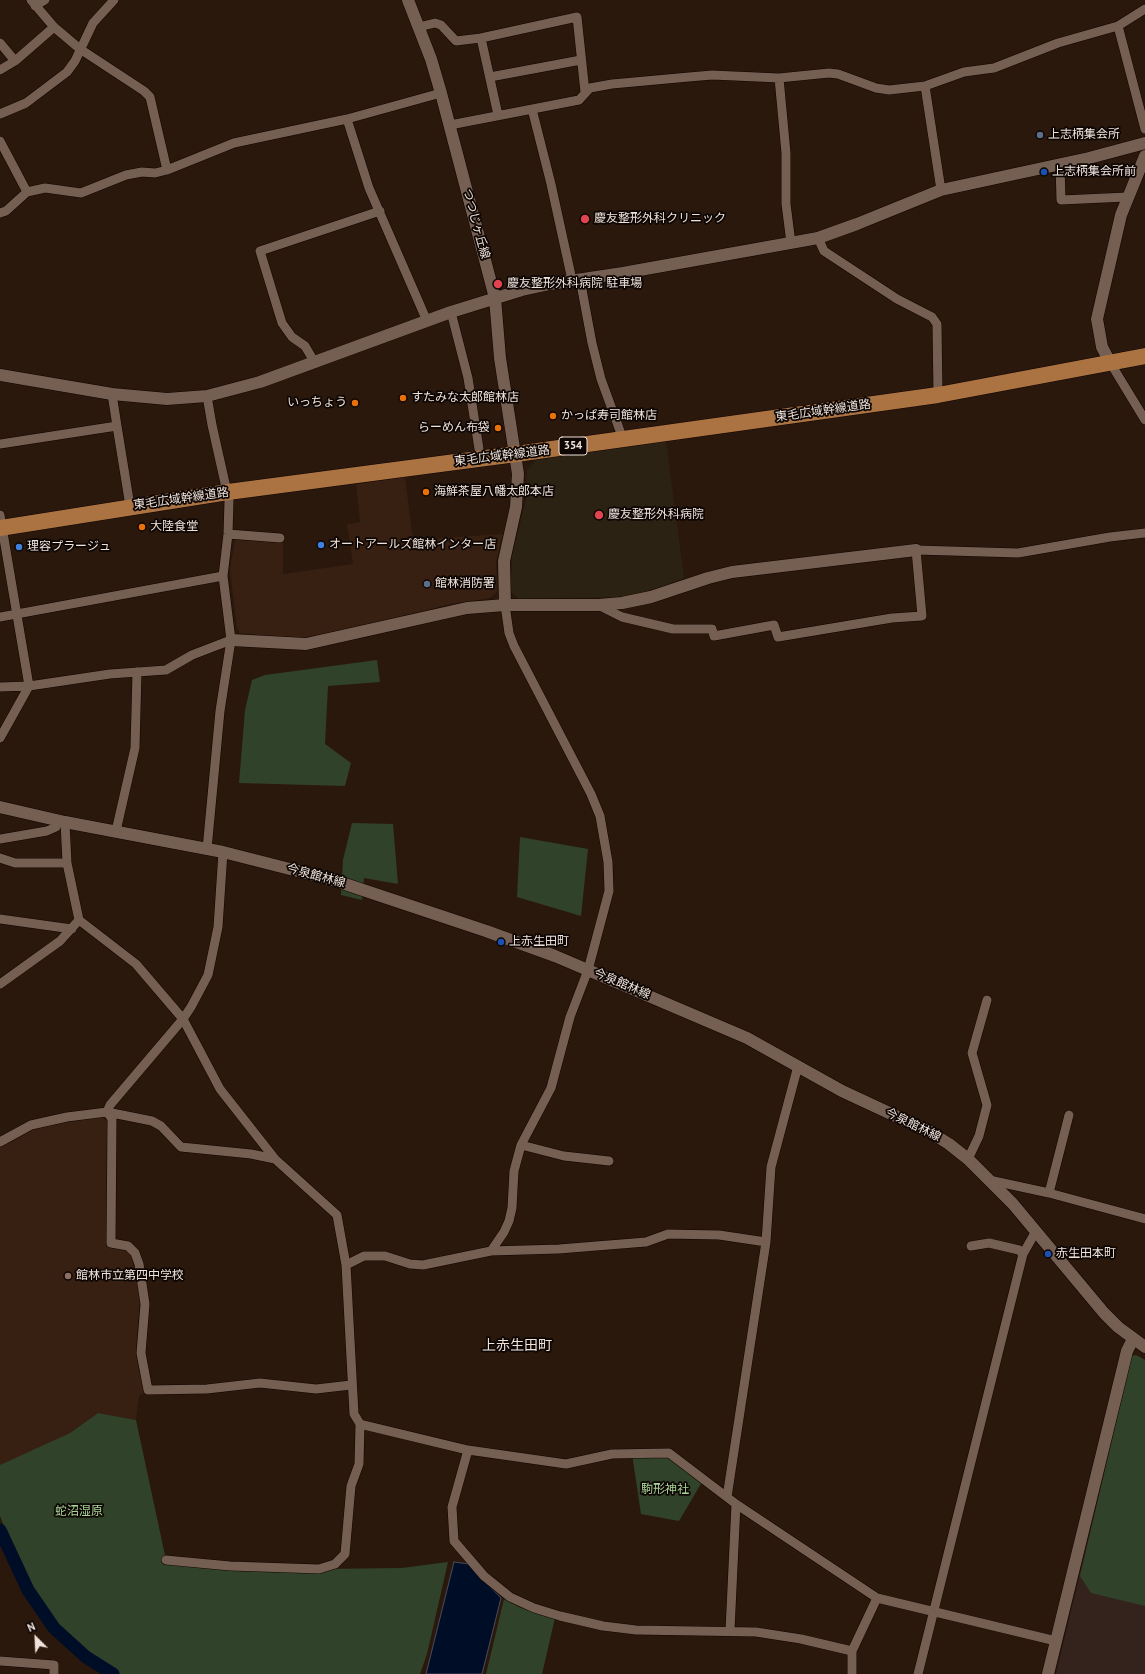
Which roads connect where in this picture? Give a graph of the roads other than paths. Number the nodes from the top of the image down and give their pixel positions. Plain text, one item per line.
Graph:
1 (45, 0) edge
2 (114, 0) edge
3 (408, 0) edge
4 (33, 3) edge
5 (1145, 9) edge
6 (1118, 26) junction
7 (54, 27) junction
8 (419, 27) junction
9 (481, 38) junction
10 (0, 43) edge
11 (80, 49) junction
12 (581, 60) junction
13 (15, 61) junction
14 (0, 70) edge
15 (490, 77) junction
16 (780, 78) junction
17 (925, 86) junction
18 (585, 92) junction
19 (441, 93) junction
20 (532, 109) junction
21 (0, 114) edge
22 (498, 115) junction
23 (347, 119) junction
24 (450, 125) junction
25 (1145, 129) edge
26 (0, 140) edge
27 (1145, 143) edge
28 (1145, 156) edge
29 (1060, 164) junction
30 (167, 170) junction
31 (941, 190) junction
32 (27, 192) junction
33 (1127, 197) junction
34 (380, 211) junction
35 (0, 213) edge
36 (818, 238) junction
37 (791, 243) junction
38 (576, 280) junction
39 (495, 298) junction
40 (451, 312) junction
41 (427, 321) junction
42 (1145, 347) edge
43 (1145, 356) edge
44 (1109, 360) junction
45 (315, 363) junction
46 (0, 375) edge
47 (938, 390) junction
48 (112, 394) junction
49 (207, 396) junction
50 (1145, 420) edge
51 (117, 426) junction
52 (620, 431) junction
53 (0, 444) edge
54 (479, 449) junction
55 (515, 450) junction
56 (226, 488) junction
57 (129, 502) junction
58 (1, 521) edge
59 (1145, 533) edge
60 (228, 534) junction
61 (280, 538) dead end
62 (916, 550) junction
63 (223, 576) junction
64 (505, 605) junction
65 (598, 605) junction
66 (17, 614) junction
67 (0, 617) edge
68 (231, 640) junction
69 (137, 672) junction
70 (29, 686) junction
71 (0, 687) edge
72 (0, 738) edge
73 (0, 807) edge
74 (62, 821) junction
75 (116, 831) junction
76 (0, 839) edge
77 (207, 849) junction
78 (224, 852) junction
79 (0, 858) edge
80 (67, 863) junction
81 (0, 919) edge
82 (78, 920) junction
83 (72, 929) junction
84 (588, 970) junction
85 (0, 984) edge
86 (987, 1000) dead end
87 (183, 1019) junction
88 (798, 1066) junction
89 (107, 1112) junction
90 (1069, 1115) dead end
91 (0, 1142) edge
92 (521, 1145) junction
93 (275, 1159) junction
94 (968, 1159) junction
95 (610, 1161) dead end
96 (989, 1180) junction
97 (1049, 1193) junction
98 (1145, 1219) edge
99 (1036, 1231) junction
100 (766, 1242) junction
101 (971, 1246) dead end
102 (491, 1252) junction
103 (1023, 1254) junction
104 (346, 1265) junction
105 (1133, 1339) junction
106 (1145, 1347) edge
107 (351, 1385) junction
108 (360, 1424) junction
109 (468, 1450) junction
110 (727, 1497) junction
111 (736, 1504) junction
112 (166, 1560) dead end
113 (877, 1598) junction
114 (934, 1611) junction
115 (730, 1630) junction
116 (1056, 1641) junction
117 (852, 1651) junction
118 (0, 1661) edge
119 (54, 1674) edge
120 (852, 1674) edge
121 (918, 1674) edge
122 (1048, 1674) edge

1 - 4 street
2 - 11 street
3 - 8 street, つつじヶ丘線
4 - 7 street
5 - 6 street
6 - 17 street
6 - 25 street
7 - 11 street
7 - 13 street
8 - 9 street
8 - 19 street, つつじヶ丘線
9 - 12 street
9 - 15 street
10 - 13 street
11 - 21 street
11 - 30 street
12 - 15 street
12 - 18 street
13 - 14 street
15 - 22 street
16 - 17 street
16 - 18 street
16 - 37 street
17 - 31 street
18 - 20 street
19 - 23 street
19 - 24 street, つつじヶ丘線
20 - 22 street
20 - 38 street
22 - 24 street
23 - 30 street
23 - 34 street
24 - 39 street, つつじヶ丘線
26 - 32 street
27 - 29 street
28 - 33 street
29 - 31 street
29 - 33 street
30 - 32 street
31 - 36 street
32 - 35 street
33 - 44 street
34 - 41 street
34 - 45 street
36 - 37 street
36 - 47 street
37 - 38 street
38 - 39 street
38 - 52 street
39 - 40 street
39 - 55 street, つつじヶ丘線
40 - 41 street
40 - 54 street
41 - 45 street
42 - 44 highway, 東毛広域幹線道路 / 354
43 - 44 highway, 東毛広域幹線道路 / 354
44 - 47 highway, 東毛広域幹線道路 / 354
44 - 50 street
45 - 49 street
46 - 48 street
47 - 52 highway, 東毛広域幹線道路 / 354
47 - 55 highway, 東毛広域幹線道路 / 354
48 - 49 street
48 - 51 street
49 - 56 street
51 - 53 street
51 - 57 street
52 - 55 highway, 東毛広域幹線道路 / 354
54 - 55 highway, 東毛広域幹線道路 / 354
54 - 56 highway, 東毛広域幹線道路 / 354
55 - 56 highway, 東毛広域幹線道路 / 354
55 - 64 street, つつじヶ丘線
56 - 57 highway, 東毛広域幹線道路 / 354
56 - 60 street
57 - 58 highway, 東毛広域幹線道路 / 354
58 - 66 street
59 - 62 street
60 - 61 street
60 - 63 street
62 - 65 street
62 - 65 street
63 - 66 street
63 - 68 street
64 - 65 street
64 - 68 street
64 - 84 street
66 - 67 street
66 - 70 street
68 - 69 street
68 - 77 street
69 - 70 street
69 - 75 street
70 - 71 street
70 - 72 street
73 - 74 street, 今泉館林線
74 - 75 street, 今泉館林線
74 - 76 street
74 - 80 street
75 - 77 street, 今泉館林線
77 - 78 street, 今泉館林線
78 - 84 street, 今泉館林線
78 - 87 street
79 - 80 street
80 - 82 street
81 - 83 street
82 - 83 street
82 - 87 street
83 - 85 street
84 - 88 street, 今泉館林線
84 - 92 street
86 - 94 street
87 - 89 street
87 - 93 street
88 - 94 street, 今泉館林線
88 - 100 street
89 - 91 street
89 - 93 street
89 - 107 street
90 - 97 street
92 - 95 street
92 - 102 street
93 - 104 street
94 - 96 street, 今泉館林線
96 - 97 street
96 - 99 street, 今泉館林線
97 - 98 street
99 - 103 street
99 - 105 street, 今泉館林線
100 - 102 street
100 - 110 street
101 - 103 street
102 - 104 street
103 - 114 street
104 - 107 street
105 - 106 street, 今泉館林線
105 - 116 street
107 - 108 street
108 - 109 street
108 - 112 street
109 - 110 street
109 - 115 street
110 - 111 street
111 - 113 street
111 - 115 street
113 - 114 street
113 - 117 street
114 - 116 street
114 - 121 street
115 - 117 street
116 - 122 street
117 - 120 street
118 - 119 street

